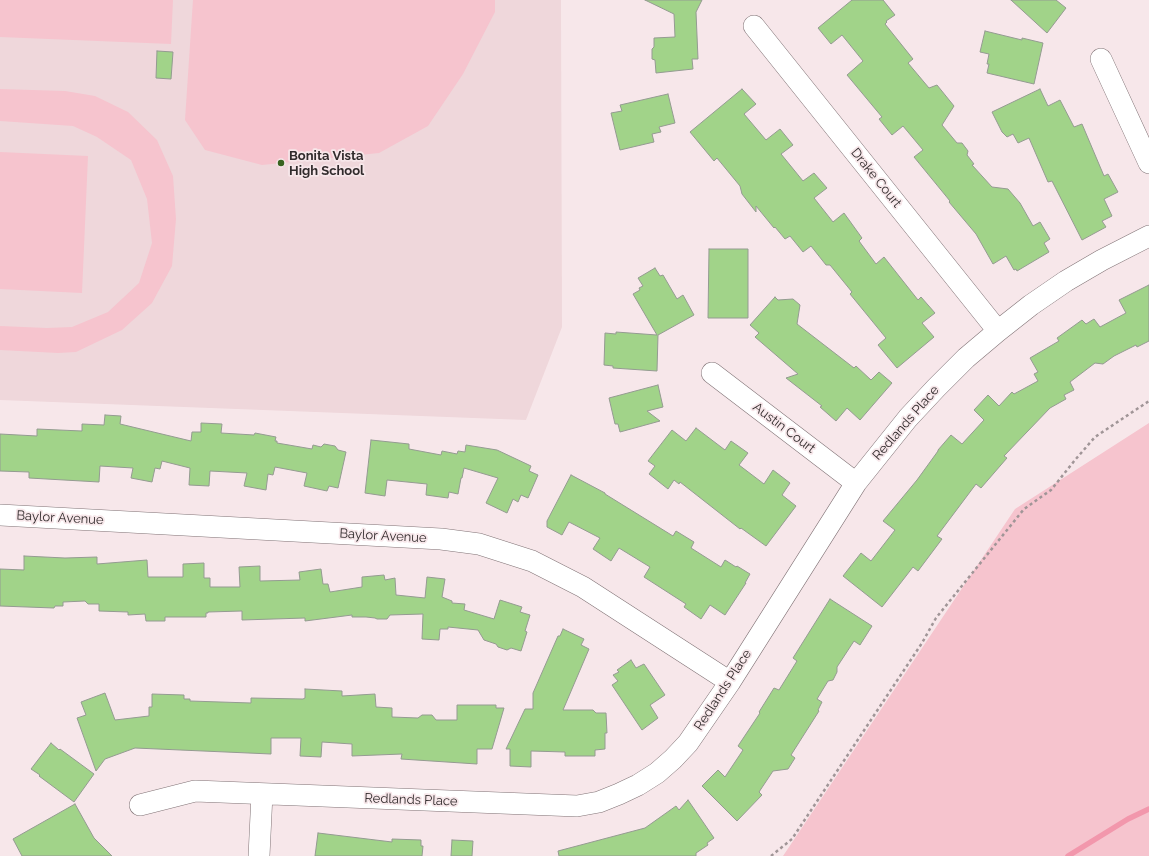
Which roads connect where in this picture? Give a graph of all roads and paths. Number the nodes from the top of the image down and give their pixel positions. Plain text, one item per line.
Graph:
1 (754, 26) dead end
2 (1101, 59) dead end
3 (1149, 163) edge
4 (1149, 236) edge
5 (998, 331) junction
6 (712, 373) dead end
7 (1149, 401) edge
8 (856, 483) junction
9 (0, 515) edge
10 (730, 682) junction
11 (262, 794) junction
12 (140, 806) dead end
13 (260, 856) edge
14 (771, 856) edge

1 - 5 street, Drake Court
2 - 3 street
4 - 5 street, Redlands Place
5 - 8 street, Redlands Place
6 - 8 street, Austin Court
7 - 14 path
8 - 10 street, Redlands Place
9 - 10 street, Baylor Avenue
10 - 11 street, Redlands Place
11 - 12 street, Redlands Place
11 - 13 street

